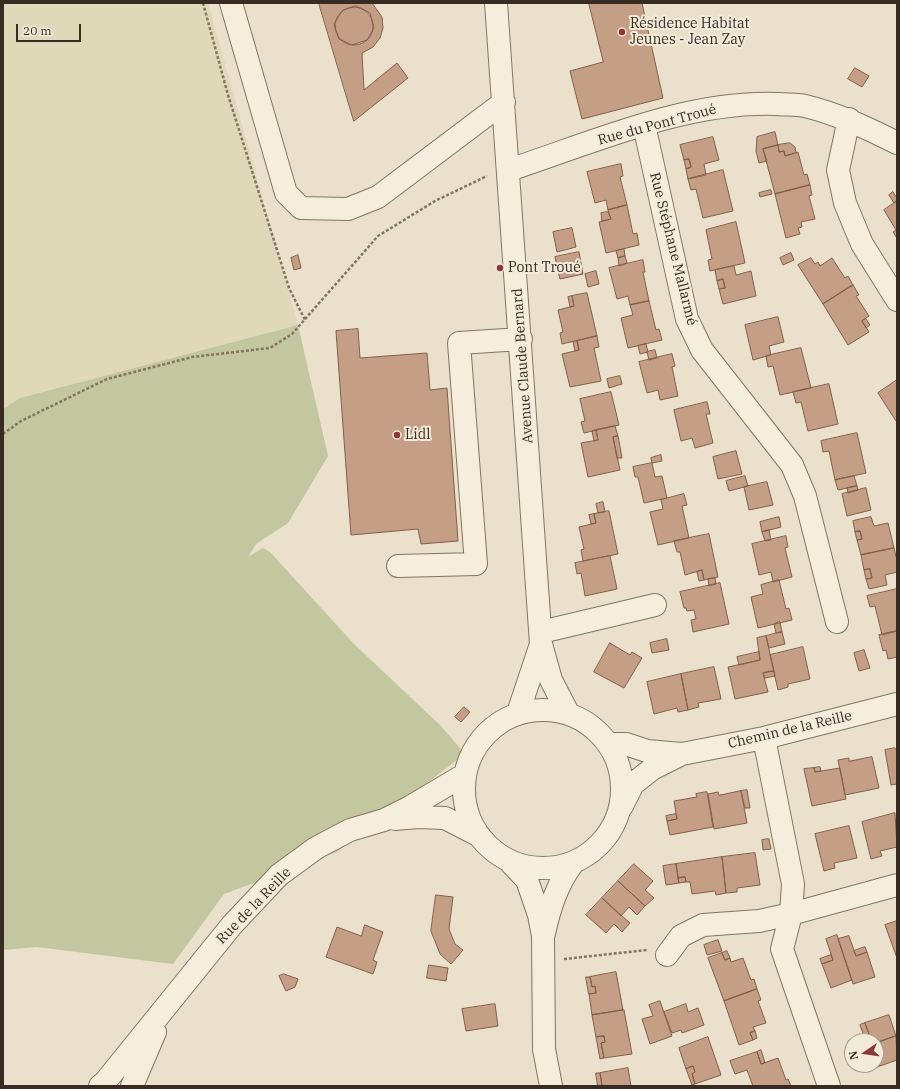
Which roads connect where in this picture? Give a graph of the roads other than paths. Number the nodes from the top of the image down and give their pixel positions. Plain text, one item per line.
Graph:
1 (231, 3) edge
2 (496, 3) edge
3 (504, 102) junction
4 (849, 119) junction
5 (644, 125) junction
6 (897, 144) edge
7 (509, 170) junction
8 (897, 300) edge
9 (521, 339) junction
10 (398, 566) dead end
11 (655, 605) dead end
12 (837, 622) dead end
13 (541, 638) junction
14 (897, 704) edge
15 (518, 713) junction
16 (568, 713) junction
17 (764, 738) junction
18 (608, 744) junction
19 (682, 754) junction
20 (464, 775) junction
21 (620, 809) junction
22 (384, 820) junction
23 (476, 834) junction
24 (511, 863) junction
25 (573, 863) junction
26 (897, 885) edge
27 (791, 914) junction
28 (543, 936) junction
29 (666, 955) road end
30 (166, 1007) junction
31 (100, 1086) edge
32 (132, 1086) edge
33 (551, 1086) edge
34 (829, 1086) edge

1 - 3 street
2 - 3 street, Avenue Claude Bernard
3 - 7 street, Avenue Claude Bernard
4 - 5 street, Rue du Pont Troué
4 - 6 street, Rue du Pont Troué
4 - 8 street
5 - 7 street, Rue du Pont Troué
5 - 12 street, Rue Stéphane Mallarmé
7 - 9 street, Avenue Claude Bernard
9 - 10 street
9 - 13 street, Avenue Claude Bernard
11 - 13 street
13 - 15 street, Avenue Claude Bernard
13 - 16 street, Avenue Claude Bernard
14 - 17 street, Chemin de la Reille
15 - 16 street
15 - 20 street
16 - 18 street
17 - 19 street, Chemin de la Reille
17 - 27 street
18 - 19 street, Chemin de la Reille
18 - 21 street
19 - 21 street, Chemin de la Reille
20 - 22 street, Rue de la Reille
20 - 23 street
21 - 25 street
22 - 23 street, Rue de la Reille
22 - 30 street, Rue de la Reille
23 - 24 street
24 - 25 street
24 - 28 street
25 - 28 street
26 - 27 street
27 - 29 street
27 - 34 street
28 - 33 street
30 - 31 street, Rue de la Reille
30 - 32 street, Rue de la Reille

